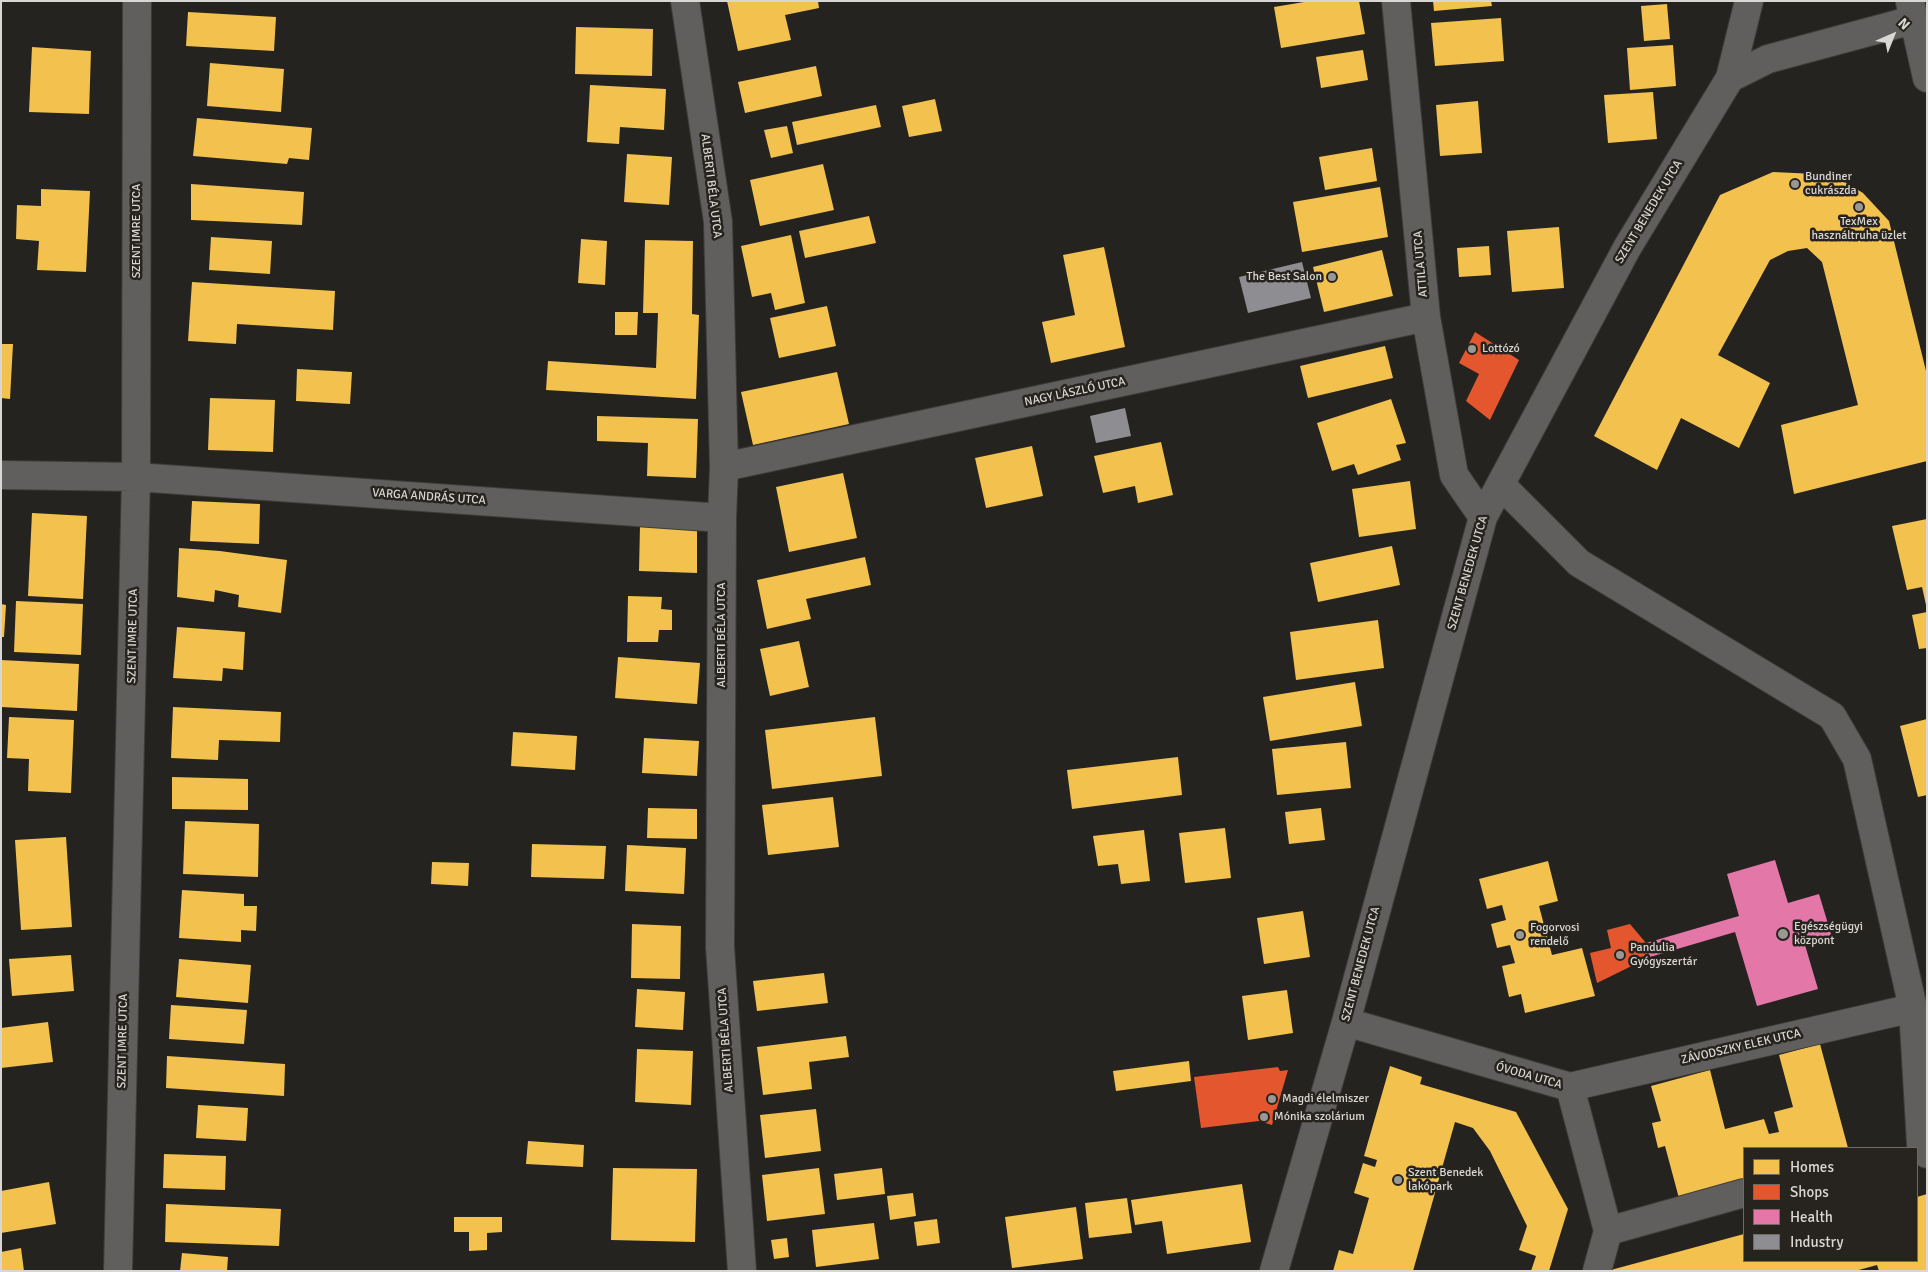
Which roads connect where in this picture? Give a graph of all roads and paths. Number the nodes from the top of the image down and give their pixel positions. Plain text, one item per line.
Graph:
1 (137, 1) edge
2 (685, 1) edge
3 (1396, 1) edge
4 (1749, 1) edge
5 (1911, 11) edge
6 (1730, 78) junction
7 (1927, 78) edge
8 (1426, 317) junction
9 (724, 467) junction
10 (1, 475) edge
11 (136, 477) junction
12 (1501, 485) junction
13 (1483, 517) junction
14 (722, 518) junction
15 (1913, 1008) junction
16 (1346, 1022) junction
17 (1570, 1087) junction
18 (1918, 1147) edge
19 (1743, 1193) edge
20 (1608, 1231) junction
21 (118, 1271) edge
22 (742, 1271) edge
23 (1274, 1271) edge
24 (1597, 1271) edge

1 - 11 street, SZENT IMRE UTCA
2 - 9 street, ALBERTI BÉLA UTCA
3 - 8 street, ATTILA UTCA
4 - 6 street
5 - 6 street
5 - 7 street
6 - 12 street, SZENT BENEDEK UTCA
8 - 9 street, NAGY LÁSZLÓ UTCA
8 - 13 street, ATTILA UTCA
9 - 14 street, ALBERTI BÉLA UTCA
10 - 11 street, VARGA ANDRÁS UTCA
11 - 14 street, VARGA ANDRÁS UTCA
11 - 21 street, SZENT IMRE UTCA
12 - 13 street, SZENT BENEDEK UTCA
12 - 15 street
13 - 16 street, SZENT BENEDEK UTCA
14 - 22 street, ALBERTI BÉLA UTCA
15 - 17 street, ZÁVODSZKY ELEK UTCA
15 - 18 street
16 - 17 street, ÓVODA UTCA
16 - 23 street, SZENT BENEDEK UTCA
17 - 20 street, ÓVODA UTCA
19 - 20 street
20 - 24 street

